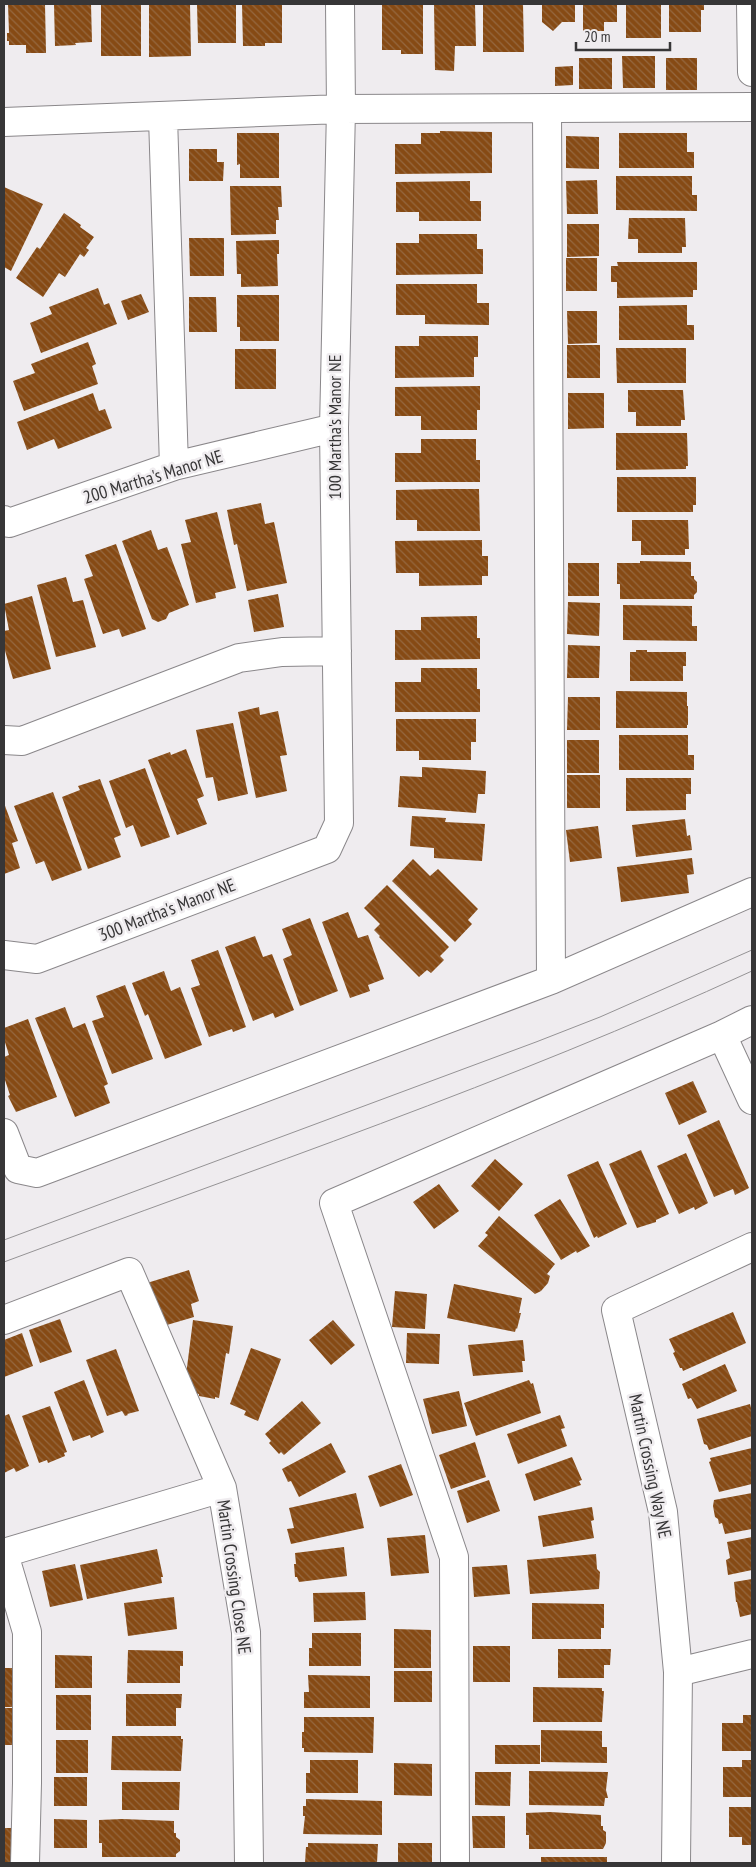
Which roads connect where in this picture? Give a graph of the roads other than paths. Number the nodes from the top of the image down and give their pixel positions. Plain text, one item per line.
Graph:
1 (340, 4) edge
2 (751, 4) edge
3 (752, 72) edge
4 (752, 107) edge
5 (341, 109) junction
6 (547, 109) junction
7 (163, 116) junction
8 (4, 122) edge
9 (334, 428) junction
10 (174, 466) junction
11 (4, 520) edge
12 (337, 651) junction
13 (4, 740) edge
14 (328, 849) joint
15 (752, 892) edge
16 (4, 956) edge
17 (551, 980) junction
18 (752, 1020) edge
19 (722, 1035) junction
20 (752, 1100) edge
21 (4, 1133) edge
22 (752, 1247) edge
23 (4, 1320) edge
24 (222, 1488) junction
25 (4, 1554) edge
26 (752, 1654) edge
27 (678, 1672) junction
28 (25, 1863) edge
29 (249, 1863) edge
30 (455, 1863) edge
31 (676, 1863) edge

1 - 5 street, 100 Martha's Manor NE
2 - 3 street
4 - 6 street
5 - 6 street
5 - 7 street
5 - 9 street, 100 Martha's Manor NE
6 - 17 street
7 - 8 street
7 - 10 street
9 - 10 street, 200 Martha's Manor NE
9 - 12 street, 100 Martha's Manor NE
10 - 11 street, 200 Martha's Manor NE
12 - 13 street
12 - 14 street, 100 Martha's Manor NE
14 - 16 street, 300 Martha's Manor NE
15 - 17 street
17 - 21 street
18 - 19 street
19 - 20 street
19 - 30 street
22 - 27 street, Martin Crossing Way NE
23 - 24 street
24 - 25 street, Martin Crossing Close NE
24 - 29 street, Martin Crossing Close NE
25 - 28 street
26 - 27 street
27 - 31 street, Martin Crossing Way NE

